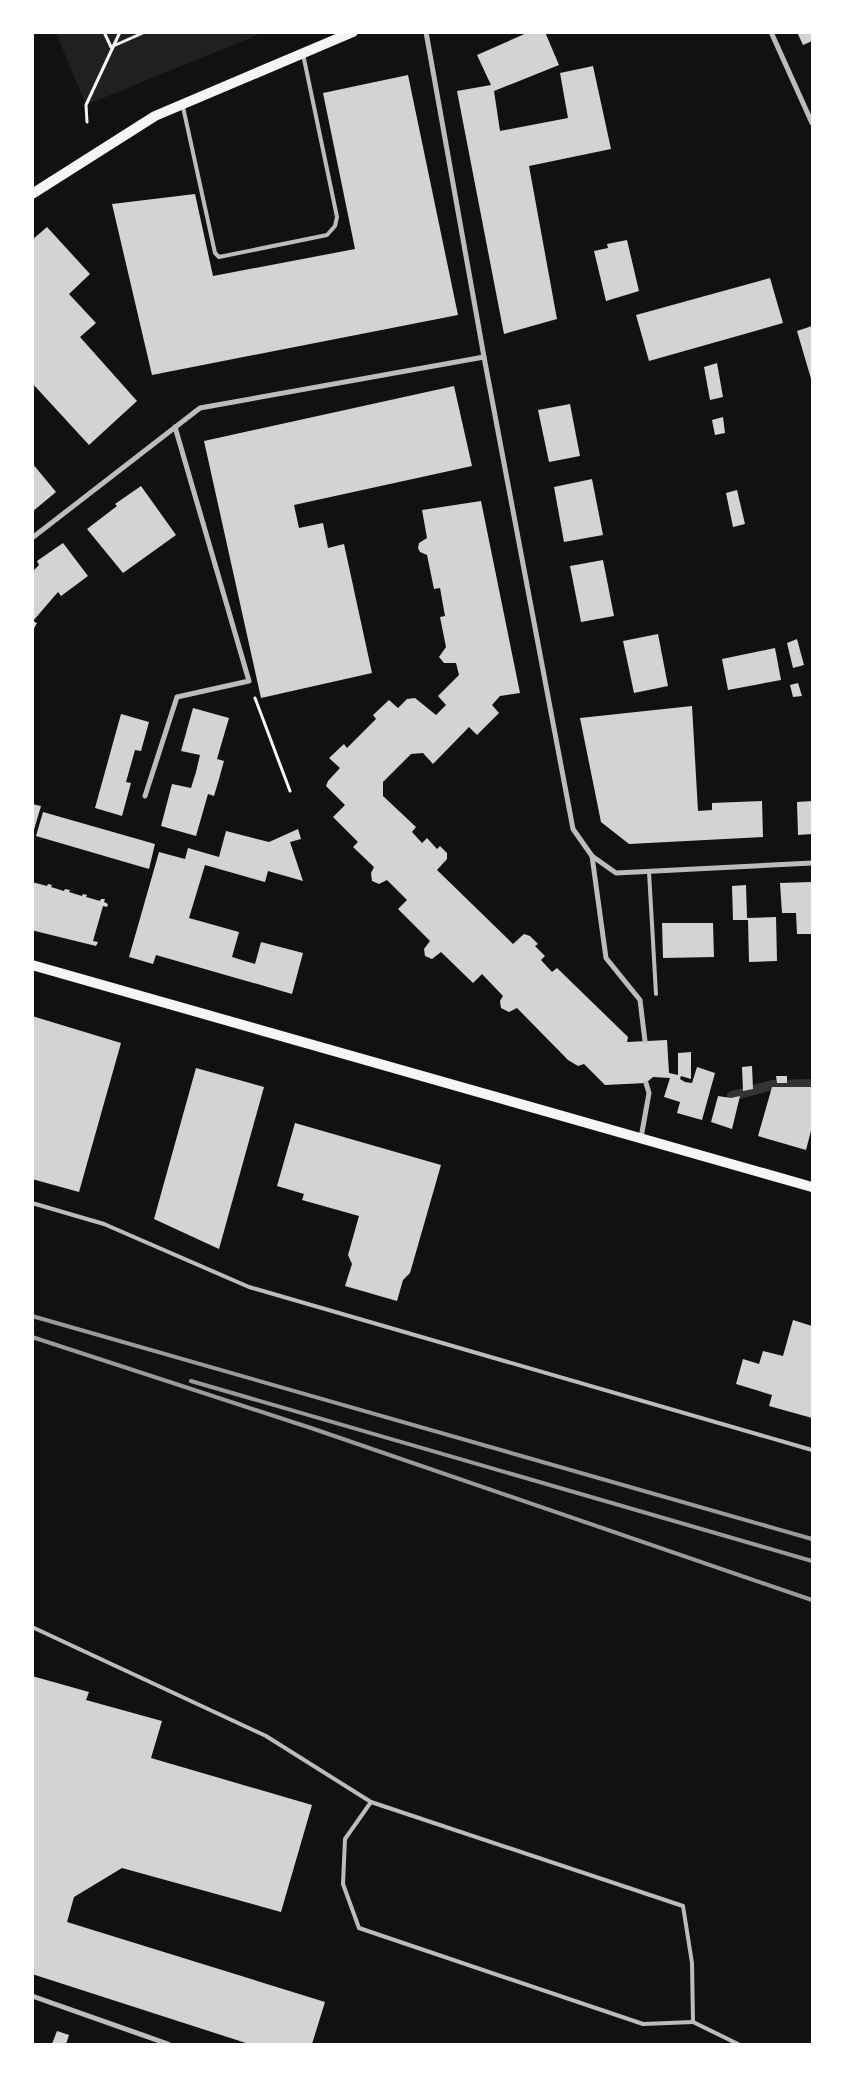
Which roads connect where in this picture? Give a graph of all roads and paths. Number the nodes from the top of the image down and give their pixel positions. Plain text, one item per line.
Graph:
1 (104, 32) edge
2 (120, 32) edge
3 (145, 32) edge
4 (353, 32) edge
5 (426, 32) edge
6 (771, 32) edge
7 (111, 47) junction
8 (303, 54) junction
9 (182, 104) junction
10 (87, 122) dead end
11 (812, 123) edge
12 (32, 194) edge
13 (484, 357) junction
14 (175, 427) junction
15 (32, 538) edge
16 (249, 681) junction
17 (290, 792) dead end
18 (145, 796) dead end
19 (592, 856) junction
20 (812, 863) edge
21 (649, 872) junction
22 (32, 965) edge
23 (656, 994) dead end
24 (645, 1041) dead end
25 (646, 1083) dead end
26 (641, 1138) junction
27 (812, 1187) edge
28 (32, 1202) edge
29 (812, 1450) edge
30 (32, 1627) edge
31 (371, 1802) junction
32 (32, 1996) edge
33 (694, 2022) junction
34 (168, 2044) edge
35 (738, 2044) edge

1 - 7 path
2 - 7 path
3 - 7 path
4 - 8 main road
5 - 13 street
6 - 11 street
7 - 10 path
8 - 9 main road
8 - 9 lane
9 - 12 main road
13 - 14 street
13 - 19 street
14 - 15 street
14 - 16 street
16 - 17 path
16 - 18 street
19 - 21 street
19 - 24 street
20 - 21 street
21 - 23 lane
22 - 26 main road
25 - 26 street
26 - 27 main road
28 - 29 lane
30 - 31 lane
31 - 33 lane
31 - 33 lane
32 - 34 street
33 - 35 lane

